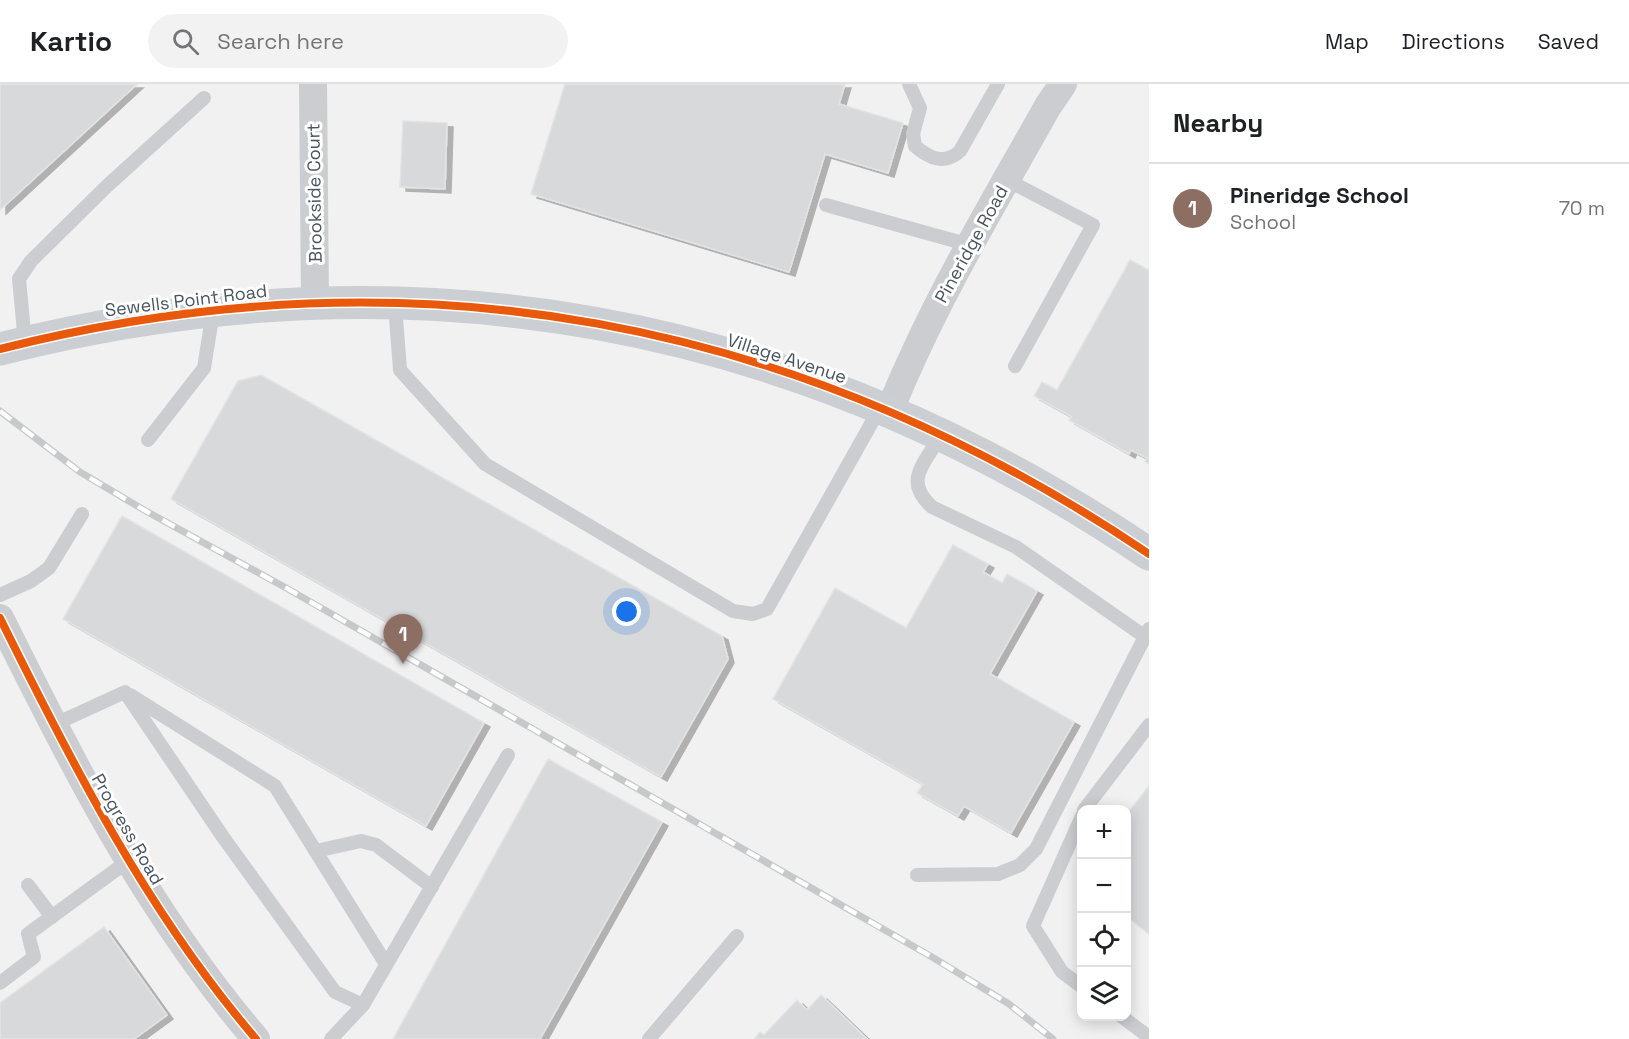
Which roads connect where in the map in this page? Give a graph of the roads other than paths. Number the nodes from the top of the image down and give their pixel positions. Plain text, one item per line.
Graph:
1 (314, 84) edge
2 (909, 84) edge
3 (998, 84) edge
4 (1063, 84) edge
5 (204, 98) dead end
6 (1007, 180) junction
7 (826, 205) dead end
8 (970, 245) junction
9 (315, 302) junction
10 (386, 302) junction
11 (213, 310) junction
12 (12, 345) edge
13 (1015, 366) dead end
14 (885, 408) junction
15 (942, 434) junction
16 (148, 440) dead end
17 (82, 514) dead end
18 (1149, 554) edge
19 (0, 595) edge
20 (0, 618) edge
21 (1147, 633) edge
22 (125, 692) junction
23 (53, 725) junction
24 (1149, 725) edge
25 (508, 755) dead end
26 (1088, 805) edge
27 (1077, 827) edge
28 (316, 851) junction
29 (128, 861) junction
30 (916, 875) dead end
31 (28, 885) dead end
32 (432, 887) junction
33 (51, 917) junction
34 (737, 936) dead end
35 (386, 964) junction
36 (0, 983) edge
37 (1077, 983) edge
38 (363, 1005) junction
39 (1127, 1021) edge
40 (1149, 1037) edge
41 (256, 1039) edge
42 (331, 1039) edge
43 (649, 1039) edge

1 - 9 street, Brookside Court
2 - 3 lane
4 - 6 street, Pineridge Road
5 - 12 lane
6 - 8 street, Pineridge Road
6 - 13 lane
7 - 8 lane
8 - 14 street, Pineridge Road
9 - 10 street, Sewells Point Road
9 - 11 street, Sewells Point Road
10 - 14 street, Village Avenue
10 - 14 lane
11 - 12 street, Sewells Point Road
11 - 16 lane
14 - 15 street, Village Avenue
15 - 18 street, Village Avenue
15 - 21 lane
17 - 19 lane
20 - 23 street, Progress Road
21 - 30 lane
22 - 23 lane
22 - 28 lane
22 - 38 lane
23 - 29 street, Progress Road
24 - 26 lane
25 - 32 lane
27 - 37 lane
28 - 32 lane
28 - 35 lane
29 - 33 lane
29 - 41 street, Progress Road
31 - 33 lane
32 - 35 lane
33 - 36 lane
34 - 43 lane
35 - 38 lane
38 - 42 lane
39 - 40 lane

